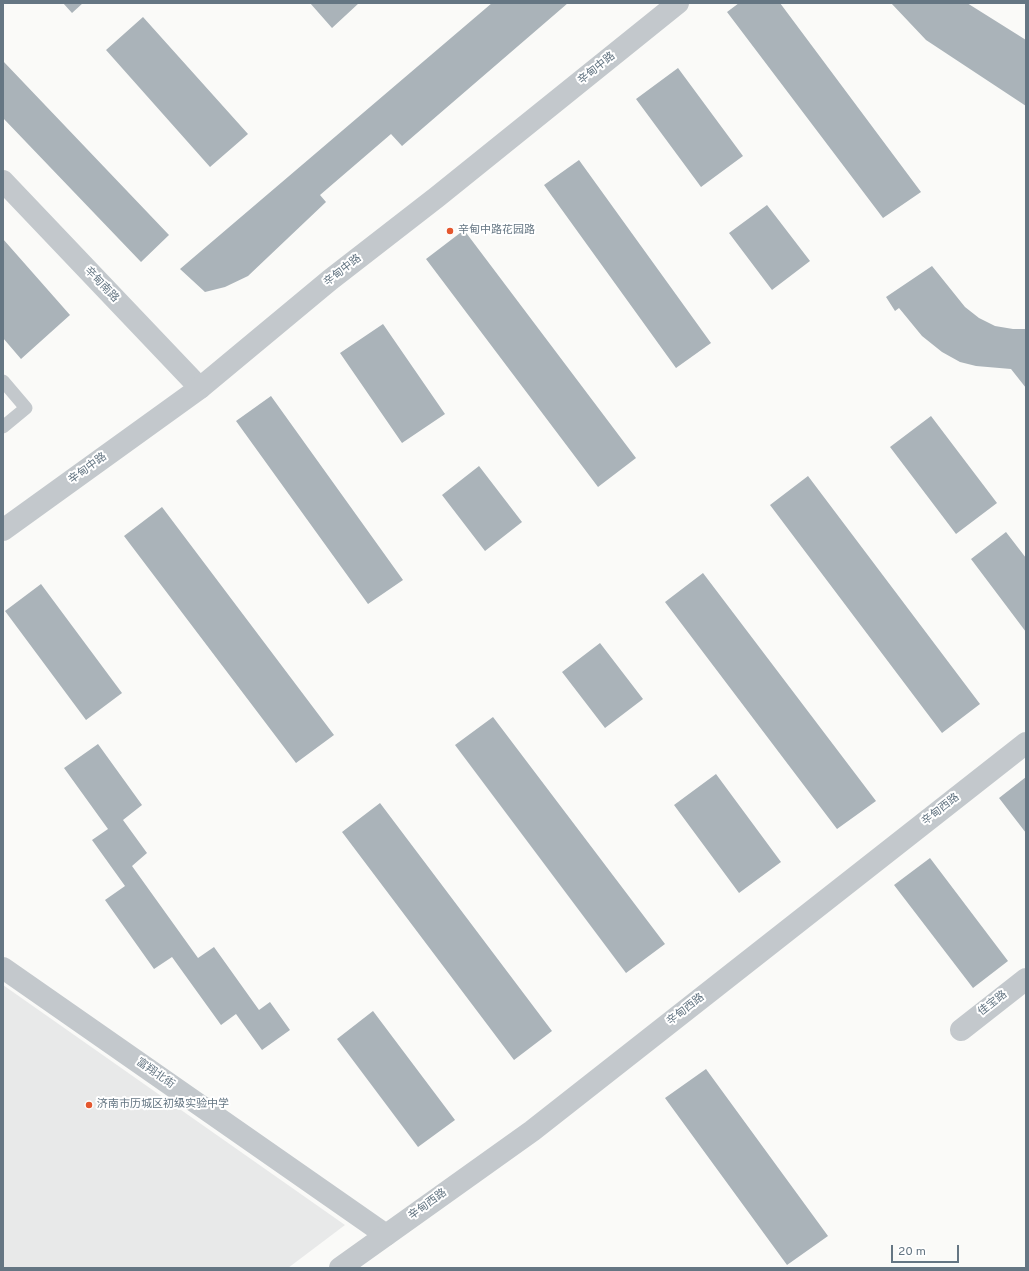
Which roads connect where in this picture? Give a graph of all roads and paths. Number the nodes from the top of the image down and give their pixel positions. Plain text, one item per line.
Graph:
1 (678, 3) edge
2 (3, 181) edge
3 (3, 381) edge
4 (200, 388) junction
5 (3, 427) edge
6 (3, 530) edge
7 (1026, 743) edge
8 (3, 968) edge
9 (1026, 978) edge
10 (961, 1030) dead end
11 (386, 1235) junction
12 (340, 1268) edge

1 - 4 street, 辛甸中路
2 - 4 street, 辛甸南路
3 - 5 lane
4 - 6 street, 辛甸中路
7 - 11 street, 辛甸西路
8 - 11 street, 富翔北街
9 - 10 street, 佳宝路
11 - 12 street, 辛甸西路

